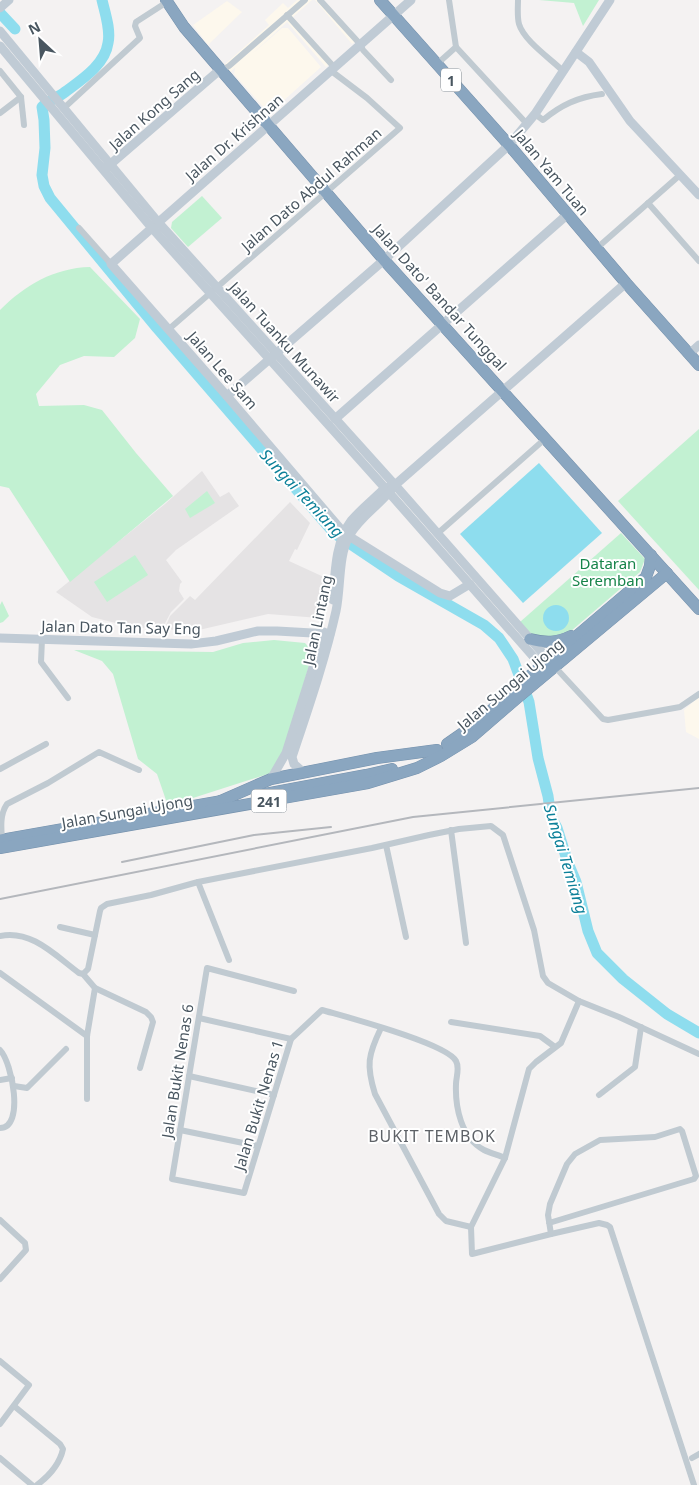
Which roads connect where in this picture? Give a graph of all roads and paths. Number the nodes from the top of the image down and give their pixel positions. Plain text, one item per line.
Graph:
1 (305, 0) edge
2 (320, 0) edge
3 (380, 0) edge
4 (411, 0) edge
5 (449, 0) edge
6 (518, 0) edge
7 (610, 0) edge
8 (166, 1) edge
9 (287, 15) junction
10 (393, 15) junction
11 (0, 31) edge
12 (360, 44) junction
13 (0, 46) edge
14 (456, 47) junction
15 (576, 52) junction
16 (437, 64) junction
17 (332, 69) junction
18 (222, 70) junction
19 (0, 71) edge
20 (563, 71) junction
21 (391, 80) dead end
22 (602, 94) dead end
23 (21, 97) junction
24 (50, 98) junction
25 (64, 108) junction
26 (0, 113) edge
27 (535, 114) junction
28 (269, 124) junction
29 (527, 124) junction
30 (24, 125) dead end
31 (509, 145) junction
32 (107, 168) junction
33 (680, 175) junction
34 (327, 192) junction
35 (699, 195) edge
36 (648, 203) junction
37 (568, 214) junction
38 (155, 225) junction
39 (79, 228) dead end
40 (596, 248) junction
41 (384, 260) junction
42 (699, 260) edge
43 (111, 264) junction
44 (626, 283) junction
45 (214, 290) junction
46 (443, 324) junction
47 (169, 329) junction
48 (699, 345) edge
49 (689, 354) junction
50 (274, 357) junction
51 (699, 365) edge
52 (504, 390) junction
53 (228, 396) junction
54 (336, 419) junction
55 (546, 438) junction
56 (390, 489) junction
57 (438, 534) junction
58 (346, 537) junction
59 (651, 555) junction
60 (667, 573) junction
61 (470, 584) junction
62 (699, 609) edge
63 (580, 632) junction
64 (327, 634) junction
65 (0, 638) edge
66 (42, 638) junction
67 (530, 639) junction
68 (548, 666) junction
69 (699, 694) edge
70 (514, 695) junction
71 (68, 698) dead end
72 (295, 735) junction
73 (46, 744) dead end
74 (437, 750) junction
75 (0, 768) edge
76 (139, 770) dead end
77 (303, 772) junction
78 (271, 779) junction
79 (216, 803) junction
80 (451, 830) junction
81 (1, 842) edge
82 (386, 845) junction
83 (198, 882) junction
84 (60, 927) dead end
85 (95, 934) junction
86 (0, 936) edge
87 (406, 937) dead end
88 (466, 942) dead end
89 (230, 960) dead end
90 (0, 973) edge
91 (83, 974) junction
92 (95, 988) junction
93 (294, 991) dead end
94 (579, 1001) junction
95 (199, 1018) junction
96 (451, 1022) dead end
97 (641, 1027) junction
98 (381, 1028) junction
99 (87, 1036) junction
100 (291, 1039) junction
101 (555, 1047) junction
102 (66, 1049) dead end
103 (0, 1050) edge
104 (699, 1054) edge
105 (140, 1068) dead end
106 (189, 1076) junction
107 (12, 1078) junction
108 (0, 1080) edge
109 (14, 1086) junction
110 (274, 1095) junction
111 (598, 1096) dead end
112 (87, 1099) dead end
113 (0, 1128) edge
114 (180, 1130) junction
115 (258, 1146) junction
116 (505, 1158) junction
117 (244, 1192) joint
118 (0, 1220) edge
119 (549, 1223) junction
120 (471, 1227) junction
121 (551, 1234) junction
122 (0, 1278) edge
123 (0, 1361) edge
124 (14, 1406) junction
125 (0, 1424) edge
126 (699, 1454) edge
127 (0, 1458) edge
128 (692, 1458) dead end
129 (32, 1485) edge
130 (37, 1485) edge
131 (694, 1485) edge

1 - 9 street
2 - 12 street
3 - 10 highway, Jalan Yam Tuan / 1
4 - 10 main road, Jalan Dr. Krishnan
5 - 14 street
6 - 20 street
7 - 15 main road
8 - 18 highway, Jalan Dato' Bandar Tunggal
8 - 25 street
9 - 17 street
9 - 18 street
10 - 12 main road, Jalan Dr. Krishnan
10 - 16 highway, Jalan Yam Tuan / 1
11 - 24 main road, Jalan Tuanku Munawir
12 - 17 main road, Jalan Dr. Krishnan
12 - 21 street
13 - 24 main road, Jalan Tuanku Munawir
14 - 16 street
14 - 29 street
15 - 20 main road
15 - 33 main road
16 - 31 highway, Jalan Yam Tuan / 1
17 - 28 main road, Jalan Dr. Krishnan
17 - 34 street, Jalan Dato Abdul Rahman
18 - 28 highway, Jalan Dato' Bandar Tunggal
18 - 32 main road, Jalan Kong Sang
19 - 23 street
20 - 27 main road
22 - 27 street
23 - 26 street
23 - 30 street
24 - 25 main road, Jalan Tuanku Munawir
24 - 32 main road, Jalan Tuanku Munawir
25 - 32 main road, Jalan Tuanku Munawir
27 - 29 main road
28 - 34 highway, Jalan Dato' Bandar Tunggal
28 - 38 main road, Jalan Dr. Krishnan
29 - 31 main road
31 - 37 highway, Jalan Yam Tuan / 1
31 - 41 main road
32 - 38 main road, Jalan Tuanku Munawir
33 - 35 main road
33 - 36 street
34 - 41 highway, Jalan Dato' Bandar Tunggal
34 - 45 street, Jalan Dato Abdul Rahman
36 - 40 street
36 - 42 street
37 - 40 highway, Jalan Yam Tuan / 1
37 - 46 main road
38 - 43 main road
38 - 45 main road, Jalan Tuanku Munawir
39 - 43 street
40 - 44 highway, Jalan Yam Tuan / 1
41 - 46 highway, Jalan Dato' Bandar Tunggal
41 - 50 main road
43 - 47 main road, Jalan Lee Sam
44 - 49 highway, Jalan Yam Tuan / 1
44 - 52 main road, Jalan Lintang
45 - 47 street, Jalan Dato Abdul Rahman
45 - 50 main road, Jalan Tuanku Munawir
46 - 52 highway, Jalan Dato' Bandar Tunggal
46 - 54 main road
47 - 53 main road, Jalan Lee Sam
48 - 49 main road
49 - 51 highway, Jalan Yam Tuan / 1
50 - 53 main road
50 - 54 main road, Jalan Tuanku Munawir
50 - 56 main road, Jalan Tuanku Munawir
52 - 55 highway, Jalan Dato' Bandar Tunggal
52 - 56 main road, Jalan Lintang
53 - 58 main road, Jalan Lee Sam
54 - 56 main road, Jalan Tuanku Munawir
55 - 57 street
55 - 59 highway, Jalan Dato' Bandar Tunggal
56 - 57 main road, Jalan Tuanku Munawir
56 - 58 main road, Jalan Lintang
56 - 61 main road, Jalan Tuanku Munawir
57 - 67 main road, Jalan Tuanku Munawir
58 - 61 main road, Jalan Lee Sam
58 - 64 main road, Jalan Lintang
59 - 60 highway, Jalan Dato' Bandar Tunggal
59 - 63 highway, Jalan Sungai Ujong / 241
60 - 62 highway, Jalan Dato' Bandar Tunggal
60 - 68 highway, Jalan Sungai Ujong / 241
61 - 68 main road, Jalan Tuanku Munawir
63 - 67 highway
63 - 68 highway, Jalan Sungai Ujong / 241
64 - 66 main road, Jalan Dato Tan Say Eng
64 - 72 main road, Jalan Lintang
65 - 66 main road, Jalan Dato Tan Say Eng
66 - 71 street
67 - 68 main road, Jalan Tuanku Munawir
68 - 69 street
68 - 70 highway, Jalan Sungai Ujong / 241
70 - 74 highway, Jalan Sungai Ujong / 241
70 - 81 highway, Jalan Sungai Ujong / 241
72 - 77 main road, Jalan Lintang
72 - 78 main road, Jalan Lintang
73 - 75 street
74 - 77 highway
74 - 79 highway, Jalan Sungai Ujong / 241
76 - 81 street
77 - 78 highway
78 - 79 highway
79 - 81 highway, Jalan Sungai Ujong / 241
80 - 82 street
80 - 88 street
80 - 94 street
82 - 83 street
82 - 87 street
83 - 85 street
83 - 89 street
84 - 85 street
85 - 91 street
86 - 91 street
90 - 99 street
91 - 92 street
92 - 99 street
92 - 105 street
93 - 95 street, Jalan Bukit Nenas 6
94 - 97 street
94 - 101 street
95 - 100 street
95 - 106 street, Jalan Bukit Nenas 6
96 - 101 street
97 - 104 street
97 - 111 street
98 - 100 street, Jalan Bukit Nenas 1
98 - 116 street
98 - 120 street
99 - 112 street
100 - 110 street, Jalan Bukit Nenas 1
101 - 116 street
102 - 109 street
103 - 107 street
106 - 110 street
106 - 114 street, Jalan Bukit Nenas 6
107 - 108 street
107 - 109 street
109 - 113 street
110 - 115 street, Jalan Bukit Nenas 1
114 - 115 street
114 - 117 street, Jalan Bukit Nenas 6
115 - 117 street, Jalan Bukit Nenas 1
116 - 120 street
118 - 122 street
119 - 119 street
119 - 121 street
120 - 121 street
121 - 131 street
123 - 124 street
124 - 125 street
124 - 130 street
126 - 128 street
127 - 129 street

